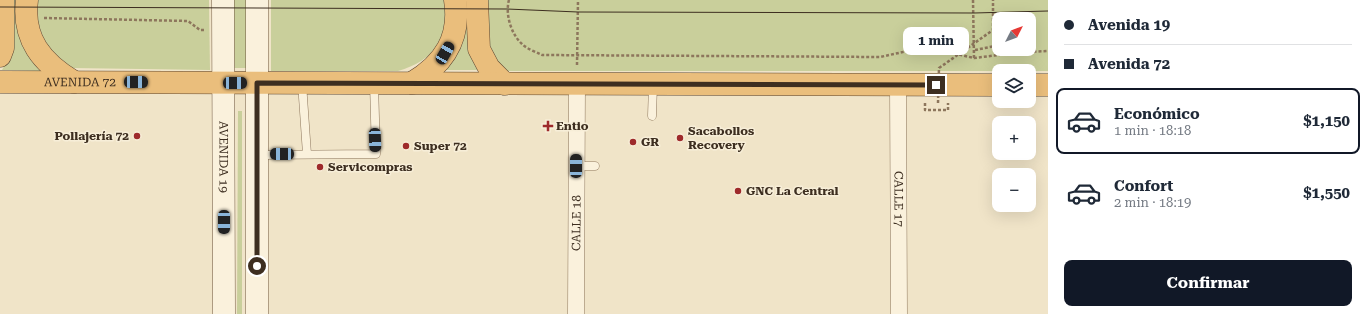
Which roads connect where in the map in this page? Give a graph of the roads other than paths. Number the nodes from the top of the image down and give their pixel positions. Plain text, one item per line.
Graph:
1 (3, 0) edge
2 (223, 0) edge
3 (257, 0) edge
4 (455, 0) edge
5 (477, 0) edge
6 (27, 9) edge
7 (0, 56) edge
8 (0, 82) edge
9 (74, 82) junction
10 (224, 83) junction
11 (257, 83) junction
12 (302, 83) junction
13 (374, 83) junction
14 (412, 83) junction
15 (505, 84) junction
16 (577, 84) junction
17 (653, 84) junction
18 (898, 85) junction
19 (992, 85) edge
20 (1036, 85) edge
21 (1048, 85) edge
22 (652, 116) dead end
23 (307, 154) junction
24 (257, 155) junction
25 (576, 166) junction
26 (595, 166) dead end
27 (224, 314) edge
28 (257, 314) edge
29 (576, 314) edge
30 (899, 314) edge

1 - 7 highway
2 - 10 main road, AVENIDA 19
3 - 11 main road
4 - 14 highway
5 - 15 highway
6 - 9 highway
8 - 9 highway, AVENIDA 72
9 - 10 highway, AVENIDA 72
10 - 11 highway, AVENIDA 72
10 - 27 main road, AVENIDA 19
11 - 12 highway, AVENIDA 72
11 - 24 main road
12 - 13 highway, AVENIDA 72
12 - 23 lane
13 - 14 highway, AVENIDA 72
13 - 23 lane
14 - 15 highway, AVENIDA 72
15 - 16 highway, AVENIDA 72
16 - 17 highway, AVENIDA 72
16 - 25 street, CALLE 18
17 - 18 highway, AVENIDA 72
17 - 22 lane
18 - 19 highway, AVENIDA 72
18 - 30 street, CALLE 17
20 - 21 highway
23 - 24 lane
24 - 28 main road
25 - 26 lane
25 - 29 street, CALLE 18

